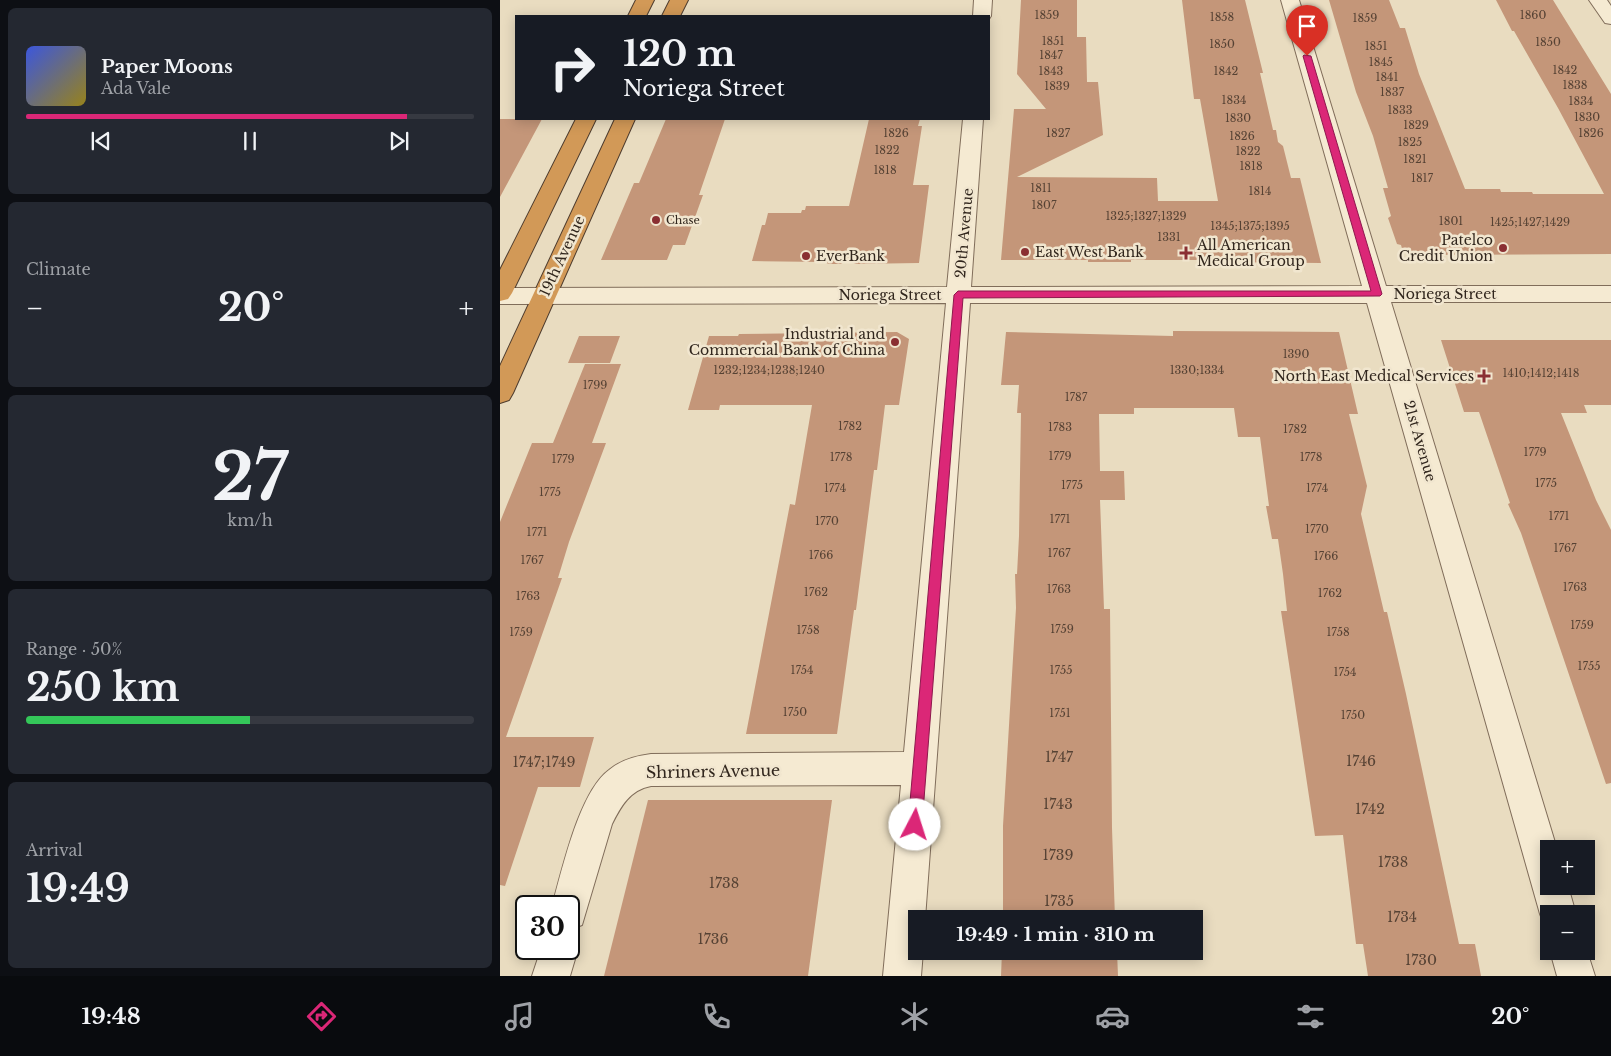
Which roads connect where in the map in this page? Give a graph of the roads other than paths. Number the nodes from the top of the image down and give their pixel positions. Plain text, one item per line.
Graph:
1 (645, 0) edge
2 (679, 0) edge
3 (983, 0) edge
4 (1290, 0) edge
5 (1598, 0) edge
6 (638, 15) edge
7 (672, 15) edge
8 (982, 15) edge
9 (1611, 19) edge
10 (586, 120) edge
11 (625, 120) edge
12 (973, 120) edge
13 (1377, 294) junction
14 (1611, 294) edge
15 (500, 295) edge
16 (958, 295) junction
17 (544, 296) junction
18 (500, 393) edge
19 (920, 768) junction
20 (1540, 851) edge
21 (574, 895) edge
22 (556, 960) edge
23 (1572, 960) edge
24 (551, 976) edge
25 (902, 976) edge
26 (1576, 976) edge

1 - 6 highway
2 - 7 highway
3 - 8 street
4 - 13 street, 21st Avenue
5 - 9 street
10 - 15 highway
11 - 17 highway, 19th Avenue
12 - 16 street, 20th Avenue
13 - 14 street, Noriega Street
13 - 16 street, Noriega Street
13 - 20 street, 21st Avenue
15 - 17 street, Noriega Street
16 - 17 street, Noriega Street
16 - 19 street, 20th Avenue
17 - 18 highway, 19th Avenue
19 - 21 street, Shriners Avenue
19 - 25 street, 20th Avenue
22 - 24 street
23 - 26 street

